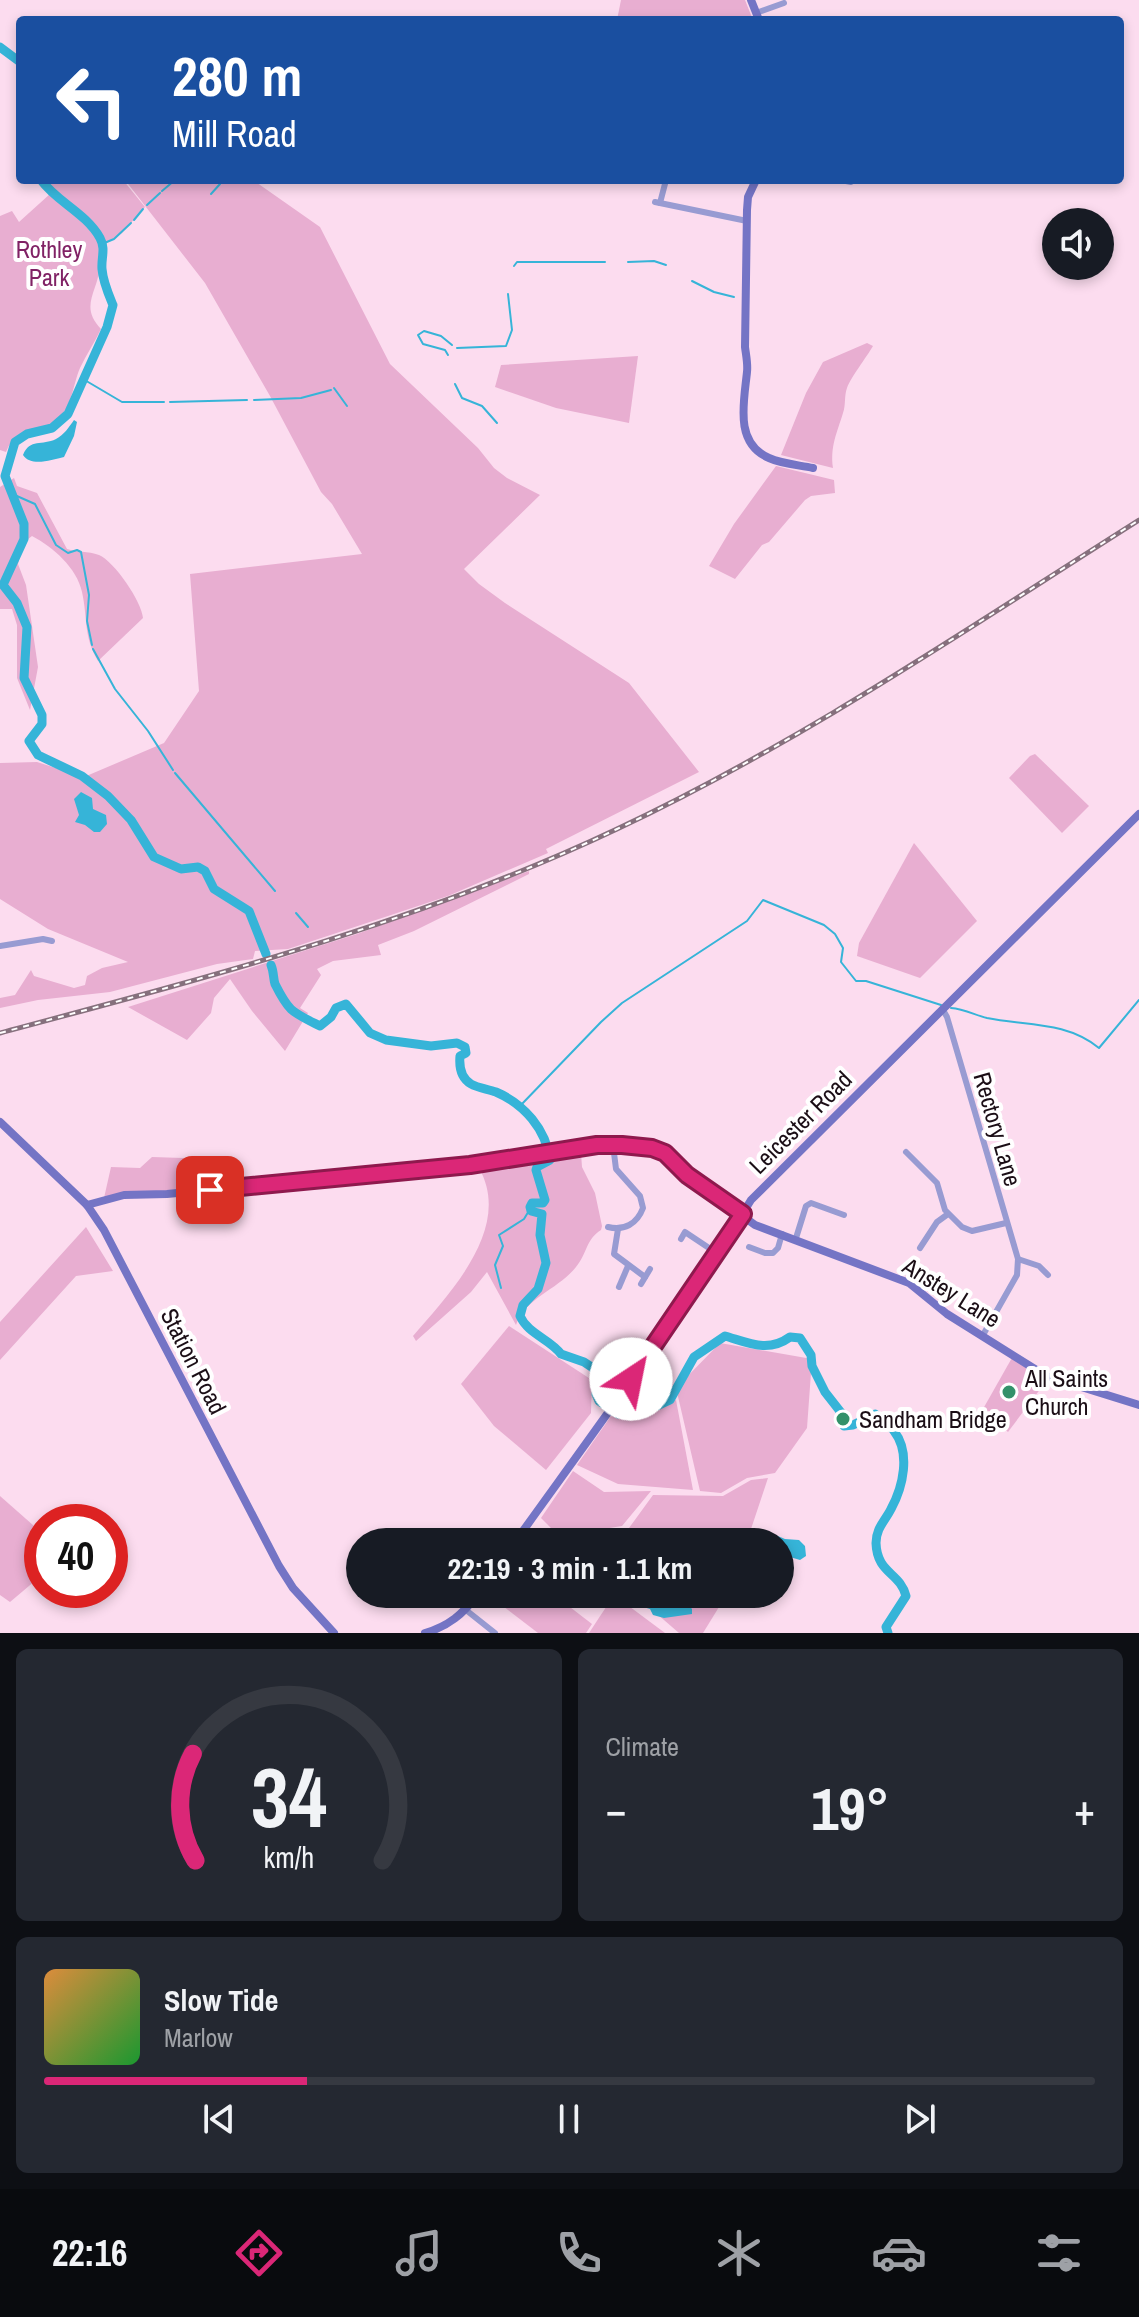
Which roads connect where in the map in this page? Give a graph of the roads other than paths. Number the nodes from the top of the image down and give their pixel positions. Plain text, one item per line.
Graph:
1 (751, 0) edge
2 (784, 3) dead end
3 (758, 16) edge
4 (664, 184) edge
5 (756, 184) edge
6 (747, 221) junction
7 (813, 468) dead end
8 (1139, 814) edge
9 (52, 941) dead end
10 (0, 946) edge
11 (943, 1010) junction
12 (0, 1122) edge
13 (613, 1145) junction
14 (905, 1151) dead end
15 (87, 1205) junction
16 (743, 1214) junction
17 (948, 1214) junction
18 (844, 1215) dead end
19 (1006, 1223) junction
20 (608, 1227) dead end
21 (618, 1229) junction
22 (685, 1232) dead end
23 (782, 1234) junction
24 (796, 1238) junction
25 (925, 1245) dead end
26 (749, 1247) dead end
27 (718, 1254) junction
28 (1018, 1259) junction
29 (628, 1266) junction
30 (650, 1269) dead end
31 (1048, 1275) dead end
32 (619, 1287) dead end
33 (983, 1335) junction
34 (1139, 1405) edge
35 (525, 1528) edge
36 (466, 1610) joint
37 (334, 1633) edge
38 (425, 1633) edge
39 (495, 1633) edge

1 - 3 street
2 - 3 street
4 - 6 street
5 - 6 street
6 - 7 street
8 - 11 street, Leicester Road
9 - 10 street
11 - 16 street, Leicester Road
11 - 19 street, Rectory Lane
12 - 15 street, Station Road
13 - 15 street, Anstey Lane
13 - 16 street, Anstey Lane
13 - 21 street
14 - 17 street
15 - 37 street, Station Road
16 - 23 street, Anstey Lane
16 - 27 street, Leicester Road
17 - 19 street
17 - 25 street
18 - 24 street
19 - 28 street, Rectory Lane
20 - 21 street
21 - 29 street
22 - 27 street
23 - 24 street, Anstey Lane
23 - 26 street
24 - 33 street, Anstey Lane
27 - 35 street, Leicester Road
28 - 31 street
28 - 33 street
29 - 30 street
29 - 32 street
33 - 34 street, Anstey Lane
36 - 38 street
36 - 39 street

